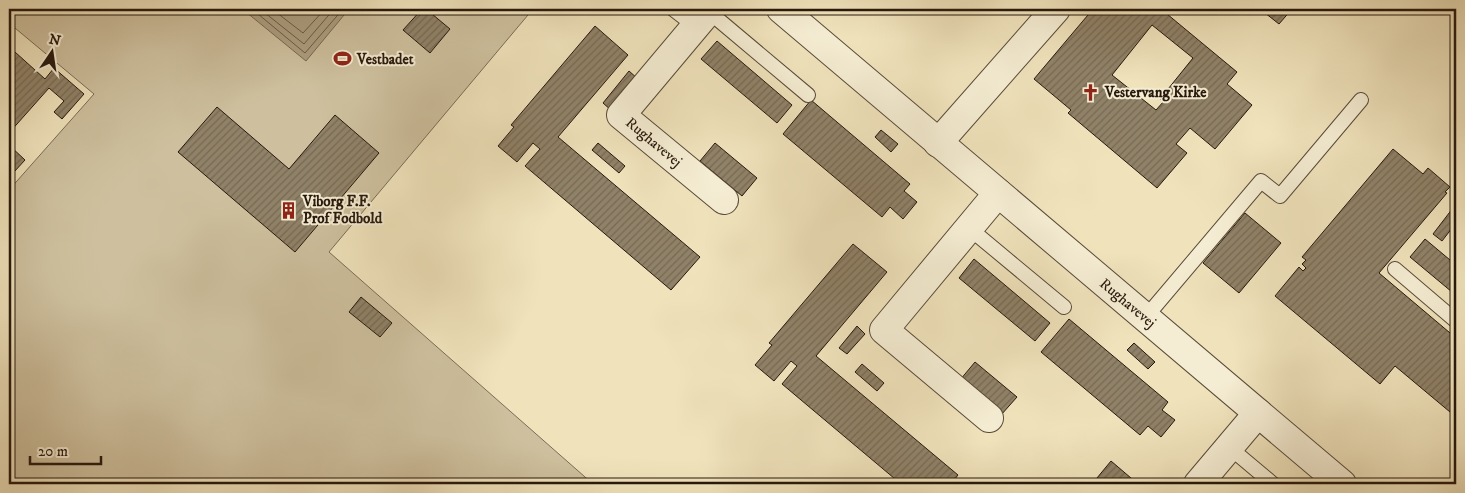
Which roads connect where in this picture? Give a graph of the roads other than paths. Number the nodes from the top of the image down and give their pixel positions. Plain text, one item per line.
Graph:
1 (673, 9) edge
2 (781, 9) edge
3 (1056, 9) edge
4 (704, 15) edge
5 (808, 95) dead end
6 (1361, 100) dead end
7 (938, 143) junction
8 (998, 194) junction
9 (724, 200) dead end
10 (970, 228) junction
11 (1395, 269) dead end
12 (1064, 307) dead end
13 (1145, 318) junction
14 (1456, 321) edge
15 (1258, 413) junction
16 (989, 418) dead end
17 (1229, 447) junction
18 (1198, 484) edge
19 (1273, 484) edge
20 (1342, 484) edge

1 - 4 lane
2 - 7 street, Rughavevej
3 - 7 street
4 - 5 lane
4 - 9 street, Rughavevej
6 - 13 lane
7 - 8 street, Rughavevej
8 - 10 street
8 - 13 street, Rughavevej
10 - 12 lane
10 - 16 street
11 - 14 lane
13 - 15 street, Rughavevej
15 - 17 street
15 - 20 street, Rughavevej
17 - 18 street
17 - 19 lane

